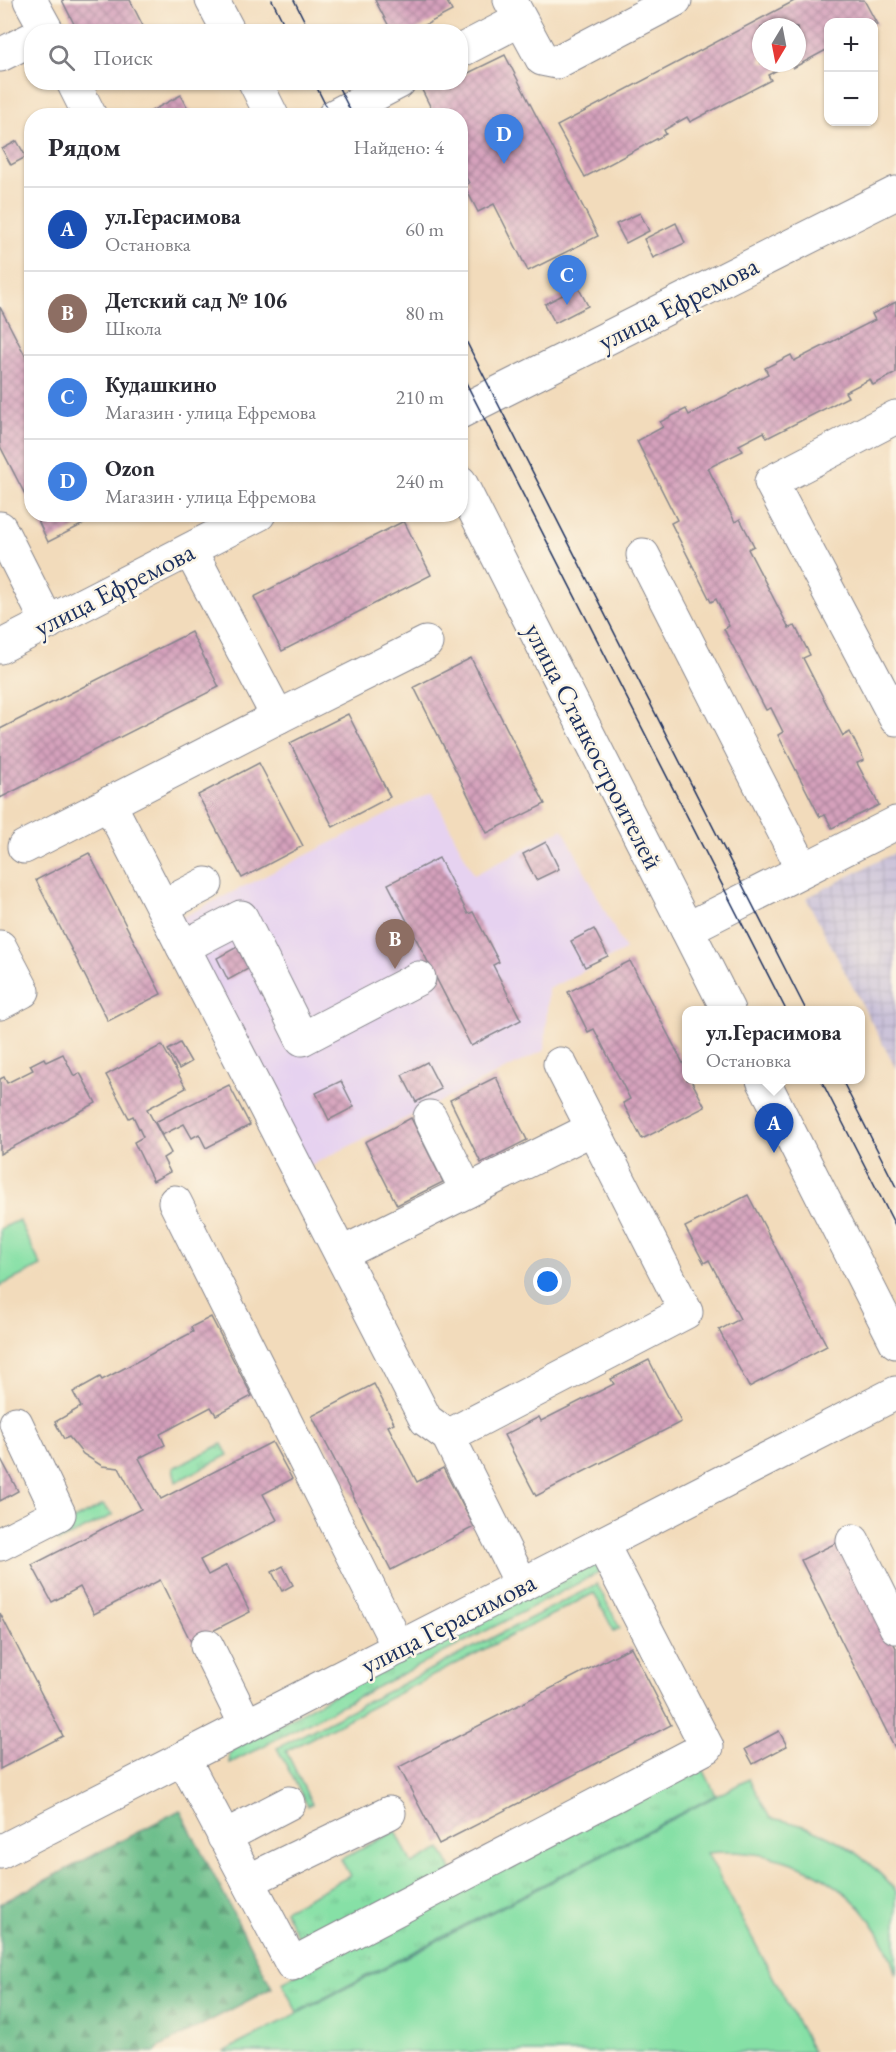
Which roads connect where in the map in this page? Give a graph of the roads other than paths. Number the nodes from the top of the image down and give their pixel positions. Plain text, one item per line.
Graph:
1 (30, 0) edge
2 (212, 0) edge
3 (675, 0) edge
4 (515, 10) edge
5 (43, 24) edge
6 (225, 24) edge
7 (24, 43) edge
8 (468, 45) edge
9 (0, 56) edge
10 (77, 90) edge
11 (259, 90) edge
12 (384, 90) edge
13 (86, 108) edge
14 (268, 108) edge
15 (349, 108) edge
16 (896, 193) edge
17 (468, 408) edge
18 (896, 417) edge
19 (468, 498) edge
20 (244, 522) edge
21 (0, 528) edge
22 (190, 550) junction
23 (643, 555) dead end
24 (48, 623) junction
25 (426, 643) dead end
26 (0, 647) edge
27 (278, 717) junction
28 (896, 719) edge
29 (109, 803) junction
30 (896, 823) edge
31 (24, 847) dead end
32 (803, 869) junction
33 (206, 884) dead end
34 (163, 906) junction
35 (687, 929) junction
36 (0, 946) edge
37 (183, 946) junction
38 (419, 978) dead end
39 (0, 1003) edge
40 (726, 1006) edge
41 (560, 1064) dead end
42 (765, 1084) edge
43 (430, 1117) dead end
44 (592, 1129) junction
45 (467, 1191) junction
46 (175, 1202) dead end
47 (341, 1254) junction
48 (896, 1342) edge
49 (896, 1393) edge
50 (16, 1423) dead end
51 (448, 1436) junction
52 (853, 1541) dead end
53 (0, 1544) edge
54 (602, 1544) junction
55 (522, 1585) junction
56 (896, 1627) edge
57 (207, 1646) dead end
58 (399, 1648) junction
59 (246, 1725) junction
60 (183, 1758) junction
61 (289, 1803) dead end
62 (389, 1813) dead end
63 (224, 1837) junction
64 (2, 1846) edge
65 (248, 1881) junction

1 - 5 street
2 - 6 street
3 - 4 street
4 - 8 street
7 - 9 street
10 - 13 street
11 - 14 street
12 - 15 street
16 - 17 street, улица Ефремова
18 - 28 street
19 - 35 street, улица Станкостроителей
20 - 22 street, улица Ефремова
21 - 24 street
22 - 24 street, улица Ефремова
22 - 27 street
23 - 32 street
24 - 26 street, улица Ефремова
25 - 27 street
27 - 29 street
29 - 31 street
29 - 34 street
30 - 32 street
32 - 35 street
33 - 34 street
34 - 37 street
35 - 40 street, улица Станкостроителей
36 - 39 street
37 - 38 street
37 - 47 street
41 - 44 street
42 - 48 street
43 - 45 street
44 - 45 street
44 - 51 street
45 - 47 street
46 - 58 street
47 - 51 street
49 - 54 street, улица Герасимова
50 - 53 street
51 - 55 street
52 - 56 street
54 - 55 street, улица Герасимова
54 - 65 street
55 - 58 street, улица Герасимова
57 - 59 street
58 - 59 street, улица Герасимова
59 - 60 street, улица Герасимова
60 - 63 street
60 - 64 street, улица Герасимова
61 - 63 street
62 - 65 street
63 - 65 street

